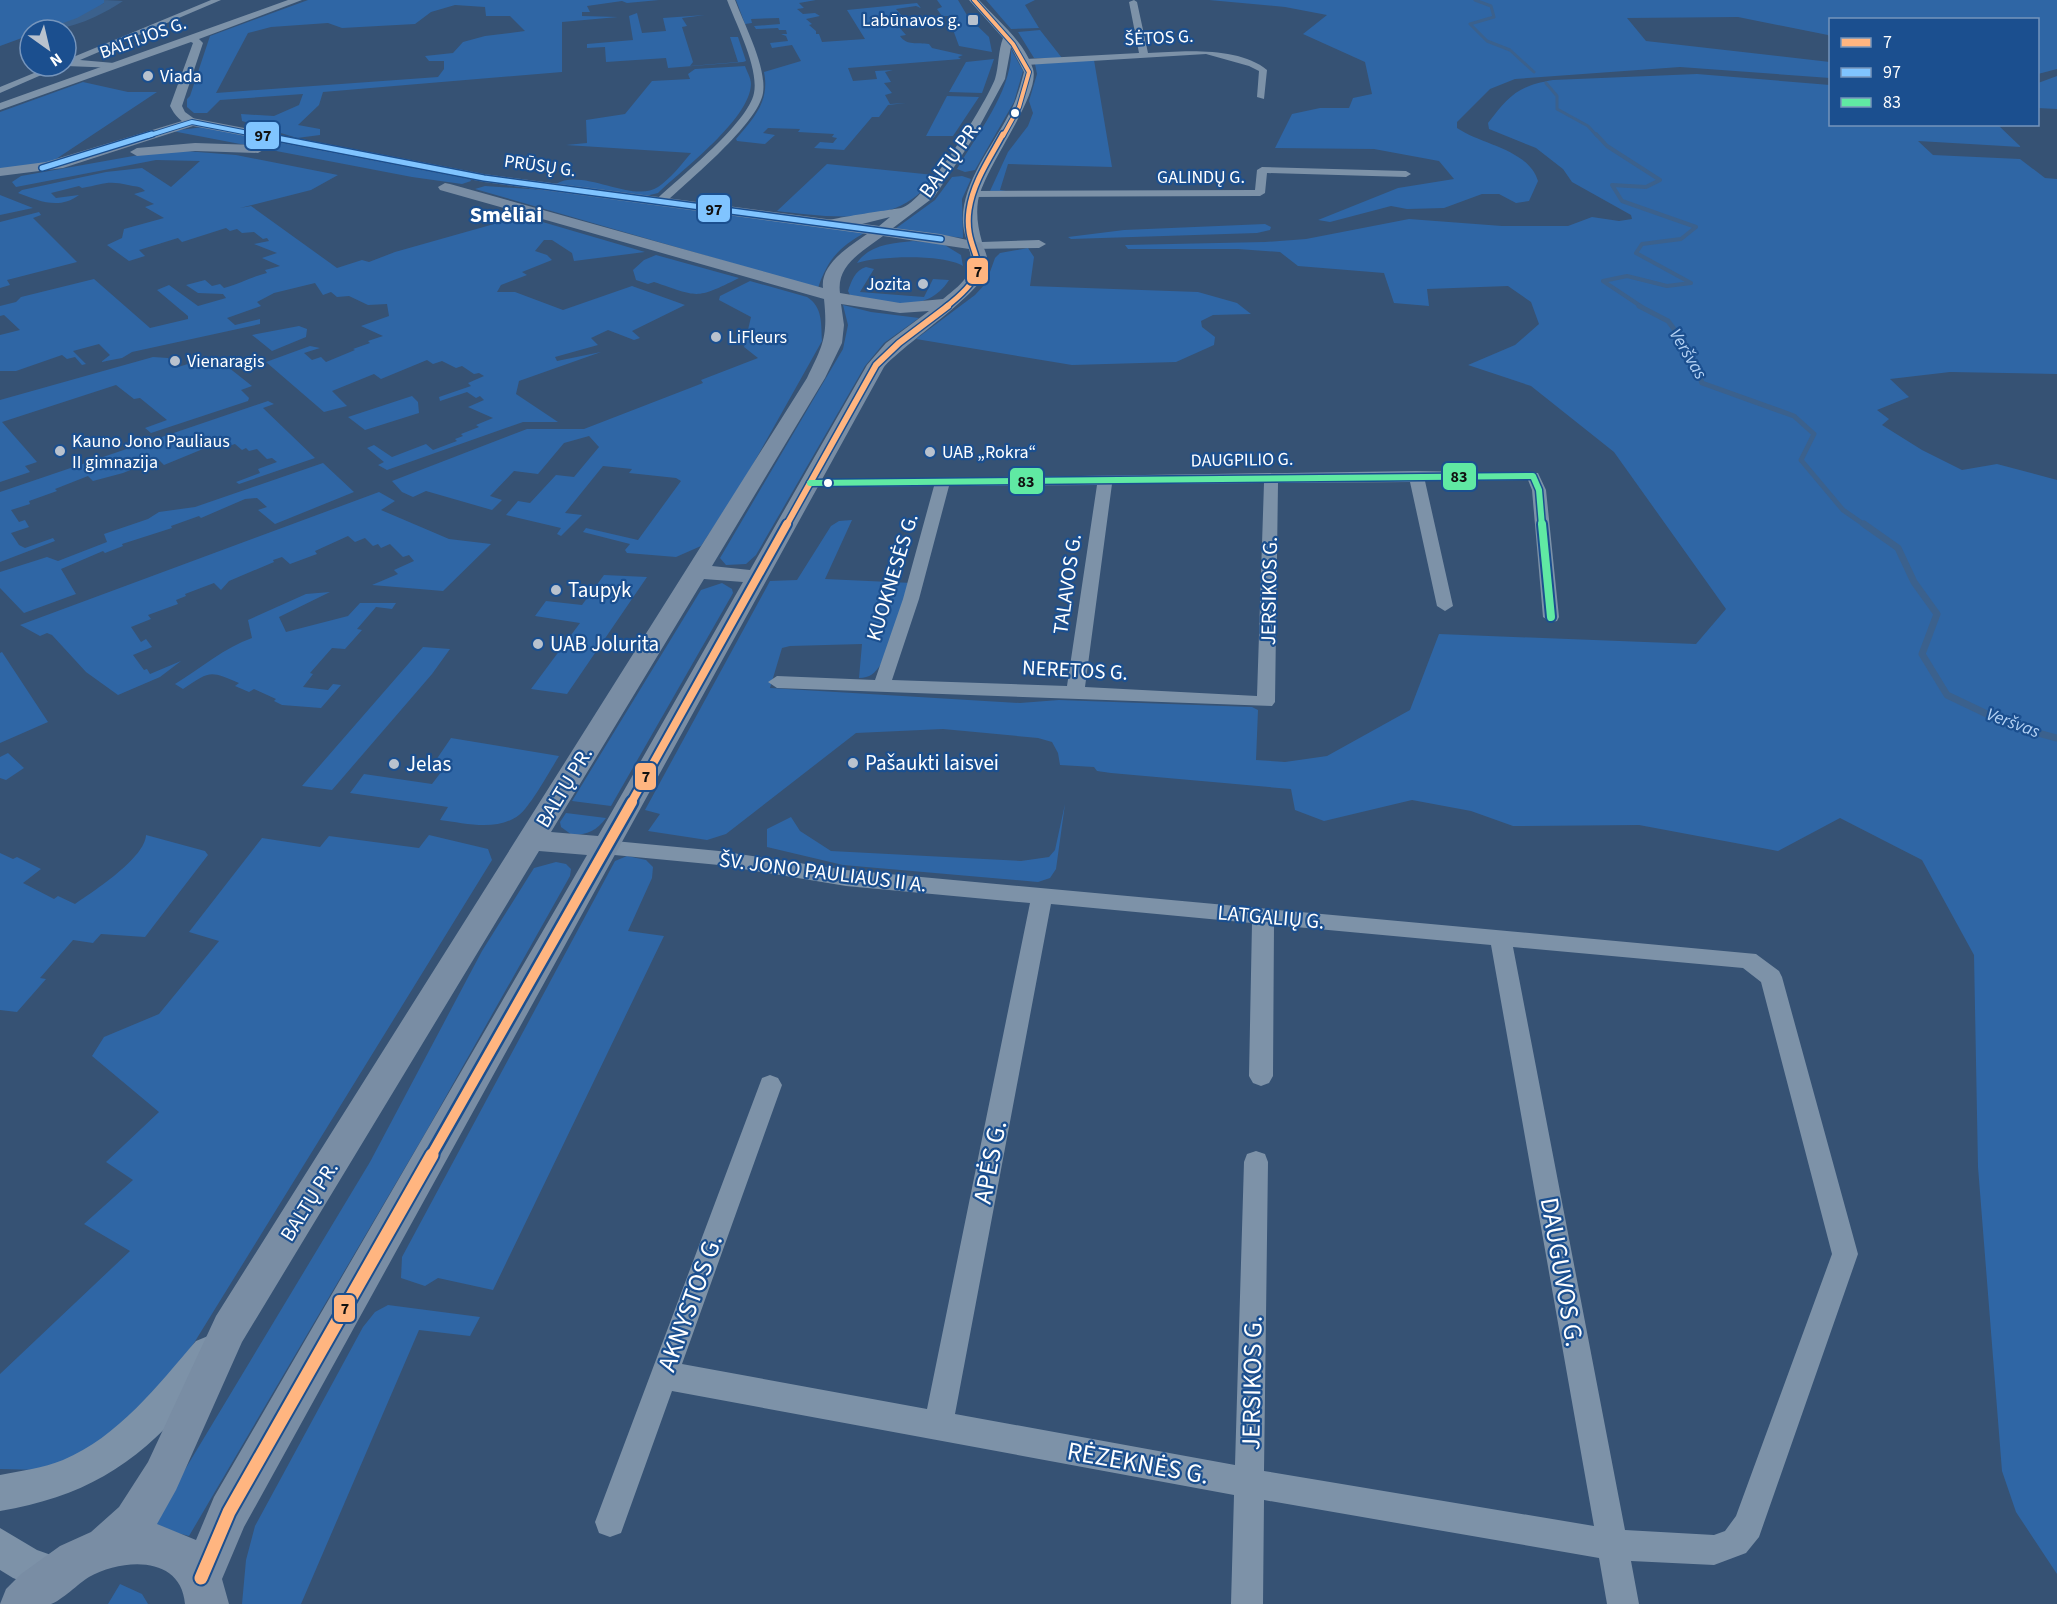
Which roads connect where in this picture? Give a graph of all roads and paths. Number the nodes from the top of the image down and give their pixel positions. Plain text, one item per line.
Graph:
1 (217, 0) edge
2 (297, 0) edge
3 (731, 0) edge
4 (974, 0) edge
5 (1133, 2) dead end
6 (193, 38) junction
7 (1007, 40) junction
8 (1144, 55) junction
9 (78, 57) edge
10 (1026, 62) junction
11 (78, 63) edge
12 (114, 66) junction
13 (29, 78) edge
14 (0, 90) edge
15 (1261, 97) dead end
16 (0, 107) edge
17 (192, 122) junction
18 (159, 132) junction
19 (258, 149) junction
20 (292, 156) dead end
21 (42, 168) junction
22 (0, 172) edge
23 (945, 172) junction
24 (981, 174) junction
25 (1406, 174) dead end
26 (484, 178) junction
27 (428, 184) dead end
28 (460, 191) junction
29 (973, 194) junction
30 (661, 201) junction
31 (916, 206) junction
32 (827, 223) junction
33 (880, 231) junction
34 (912, 235) junction
35 (1039, 244) dead end
36 (861, 246) junction
37 (976, 246) junction
38 (830, 296) junction
39 (949, 303) junction
40 (1416, 475) junction
41 (1271, 479) junction
42 (943, 482) junction
43 (1105, 482) junction
44 (810, 483) junction
45 (695, 572) junction
46 (756, 577) junction
47 (1444, 606) dead end
48 (1551, 617) dead end
49 (777, 682) dead end
50 (882, 685) junction
51 (1075, 692) junction
52 (1266, 702) joint
53 (532, 840) junction
54 (604, 847) junction
55 (1042, 897) junction
56 (1263, 917) junction
57 (1501, 939) junction
58 (1261, 1076) dead end
59 (770, 1084) dead end
60 (1256, 1162) dead end
61 (229, 1329) junction
62 (664, 1375) junction
63 (938, 1427) junction
64 (1250, 1483) junction
65 (0, 1493) edge
66 (610, 1522) dead end
67 (1612, 1545) junction
68 (0, 1546) edge
69 (105, 1548) junction
70 (54, 1575) junction
71 (204, 1591) edge
72 (21, 1604) edge
73 (1247, 1604) edge
74 (1623, 1604) edge

1 - 9 street
2 - 6 street, BALTIJOS G.
3 - 30 street
4 - 7 street
5 - 8 street
6 - 12 street, BALTIJOS G.
6 - 17 street
7 - 10 street
7 - 23 street, BALTŲ PR.
8 - 10 street, ŠĖTOS G.
8 - 15 street, ŠĖTOS G.
10 - 24 street, BALTŲ PR.
11 - 12 street
12 - 16 street, BALTIJOS G.
13 - 14 street
17 - 18 main road, PRŪSŲ G.
17 - 26 main road, PRŪSŲ G.
18 - 19 main road, PRŪSŲ G.
18 - 21 main road, PRŪSŲ G.
19 - 20 main road, PRŪSŲ G.
19 - 21 main road, PRŪSŲ G.
21 - 22 main road, PRŪSŲ G.
23 - 24 street
23 - 31 street, BALTŲ PR.
24 - 29 street, BALTŲ PR.
25 - 29 street, GALINDŲ G.
26 - 28 main road, PRŪSŲ G.
26 - 30 main road, PRŪSŲ G.
27 - 28 main road, PRŪSŲ G.
28 - 38 main road, PRŪSŲ G.
29 - 37 street, BALTŲ PR.
30 - 32 main road, PRŪSŲ G.
31 - 32 street
31 - 33 street, BALTŲ PR.
32 - 33 main road, PRŪSŲ G.
33 - 34 main road, PRŪSŲ G.
33 - 36 main road, BALTŲ PR.
34 - 36 main road, PRŪSŲ G.
34 - 37 main road, PRŪSŲ G.
35 - 37 street
36 - 38 main road, BALTŲ PR.
37 - 39 main road, BALTŲ PR.
38 - 39 main road, PRŪSŲ G.
38 - 45 main road, BALTŲ PR.
39 - 44 main road, BALTŲ PR.
40 - 41 street, DAUGPILIO G.
40 - 47 street
40 - 48 street, DAUGPILIO G.
41 - 43 street, DAUGPILIO G.
41 - 52 street, JERSIKOS G.
42 - 43 street, DAUGPILIO G.
42 - 44 street, DAUGPILIO G.
42 - 50 street, KUOKNESĖS G.
43 - 51 street, TALAVOS G.
44 - 46 main road, BALTŲ PR.
45 - 46 main road
45 - 53 main road, BALTŲ PR.
46 - 54 main road, BALTŲ PR.
49 - 50 street
50 - 51 street, NERETOS G.
51 - 52 street, NERETOS G.
53 - 54 main road
53 - 61 main road, BALTŲ PR.
54 - 55 street, ŠV. JONO PAULIAUS II A.
54 - 71 main road, BALTŲ PR.
55 - 56 street, LATGALIŲ G.
55 - 63 street, APĖS G.
56 - 57 street, LATGALIŲ G.
56 - 58 street
57 - 67 street, DAUGUVOS G.
57 - 67 street, LATGALIŲ G.
59 - 62 street, AKNYSTOS G.
60 - 64 street, JERSIKOS G.
61 - 65 street
61 - 69 main road, BALTŲ PR.
62 - 63 street, RĖZEKNĖS G.
62 - 66 street, AKNYSTOS G.
63 - 64 street, RĖZEKNĖS G.
64 - 67 street, RĖZEKNĖS G.
64 - 73 street, JERSIKOS G.
67 - 74 street, DAUGUVOS G.
68 - 70 street
69 - 70 main road, BALTŲ PR.
69 - 71 main road, BALTŲ PR.
70 - 72 main road, BALTŲ PR.

